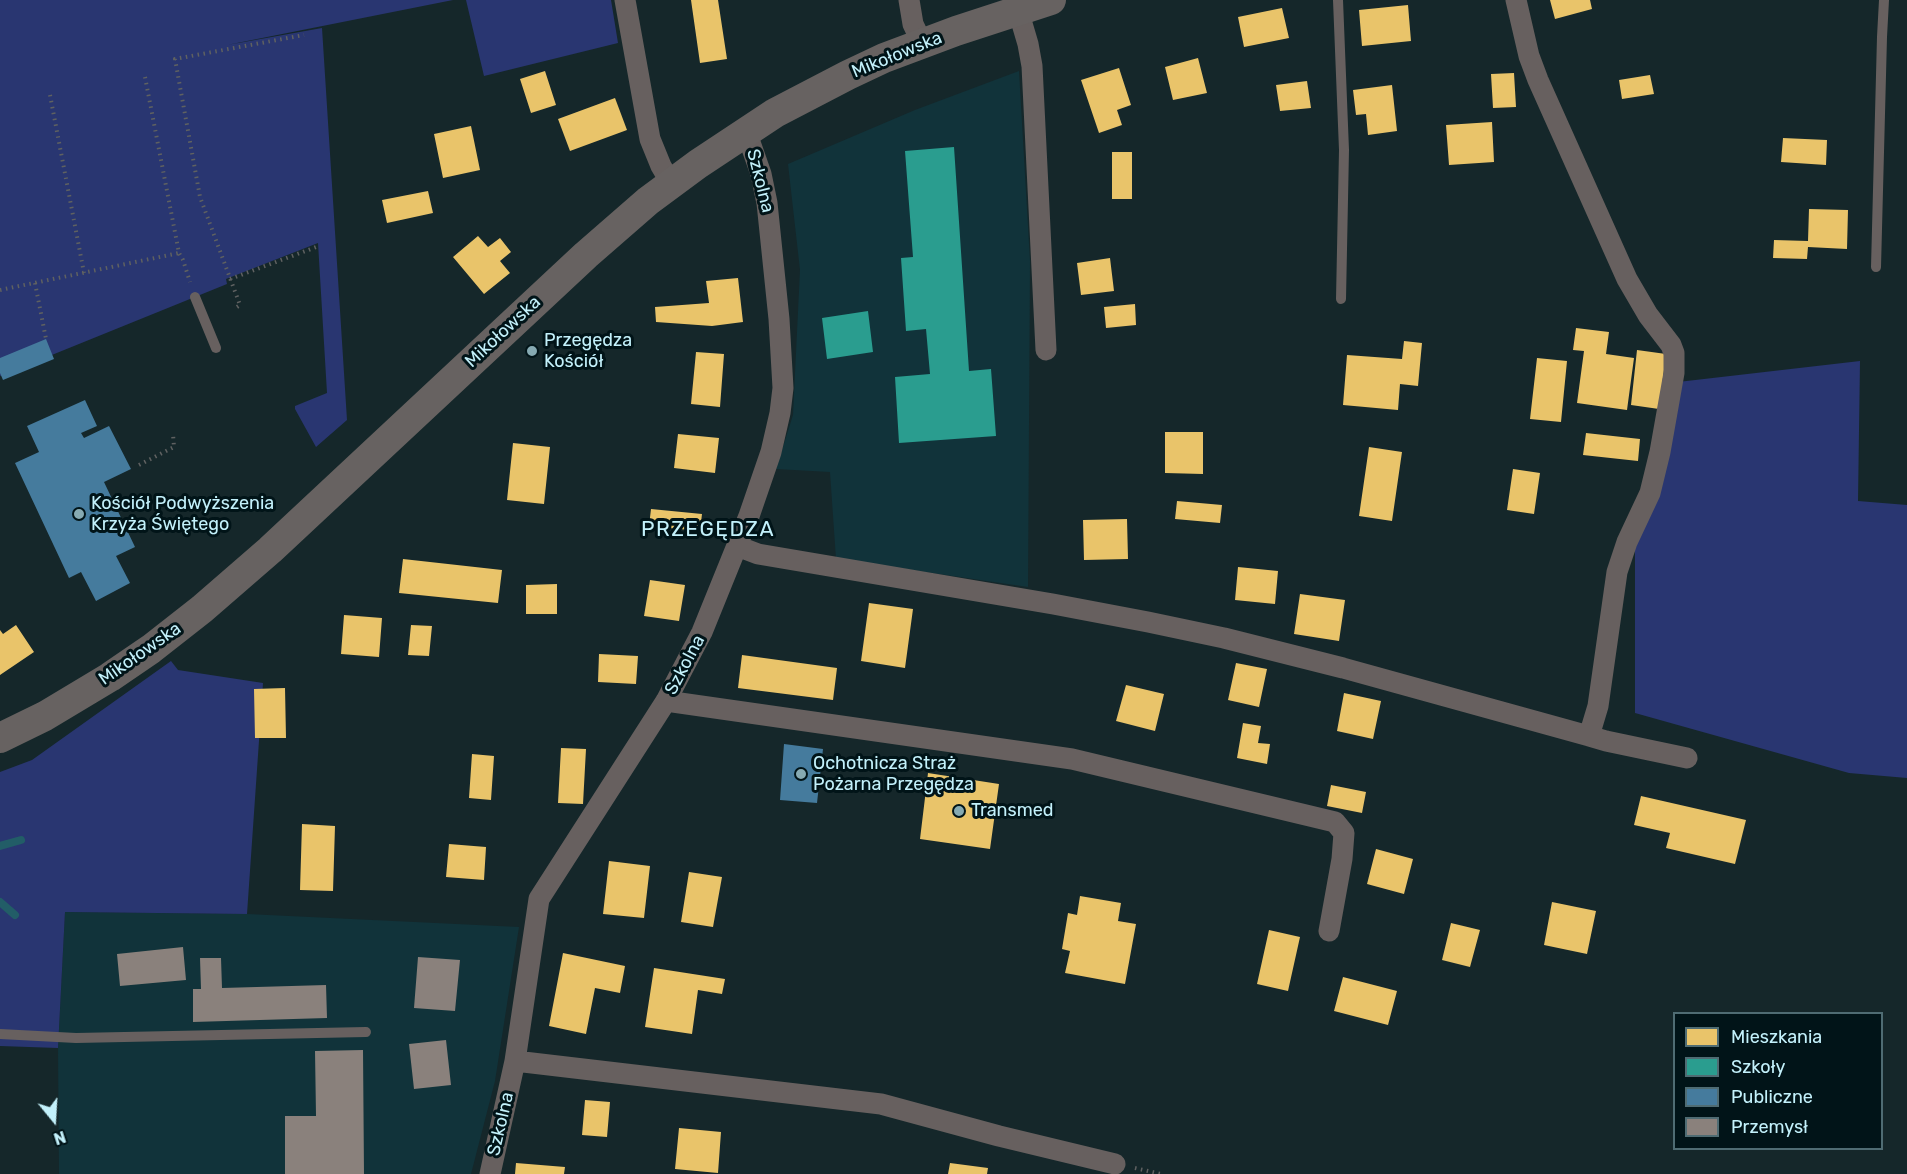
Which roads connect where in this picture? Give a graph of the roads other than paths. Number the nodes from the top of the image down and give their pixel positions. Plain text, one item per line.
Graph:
1 (625, 0) edge
2 (909, 0) edge
3 (1051, 0) edge
4 (1338, 0) edge
5 (1516, 0) edge
6 (1884, 0) edge
7 (1018, 10) junction
8 (922, 43) junction
9 (746, 131) junction
10 (671, 183) junction
11 (1876, 267) dead end
12 (195, 297) road end
13 (1341, 298) dead end
14 (216, 348) dead end
15 (1046, 350) dead end
16 (737, 546) junction
17 (666, 701) junction
18 (1589, 736) junction
19 (0, 738) edge
20 (1687, 758) dead end
21 (1329, 931) dead end
22 (366, 1032) dead end
23 (0, 1034) edge
24 (515, 1061) junction
25 (1115, 1164) dead end
26 (490, 1174) edge

1 - 10 street
2 - 8 street
3 - 7 main road, Mikołowska
4 - 13 lane
5 - 18 street
6 - 11 lane
7 - 8 main road, Mikołowska
7 - 15 street
8 - 9 main road, Mikołowska
9 - 10 main road, Mikołowska
9 - 16 street, Szkolna
10 - 19 main road, Mikołowska
12 - 14 lane
16 - 17 street, Szkolna
16 - 18 street
17 - 21 street
17 - 24 street, Szkolna
18 - 20 street
22 - 23 lane
24 - 25 street
24 - 26 street, Szkolna

